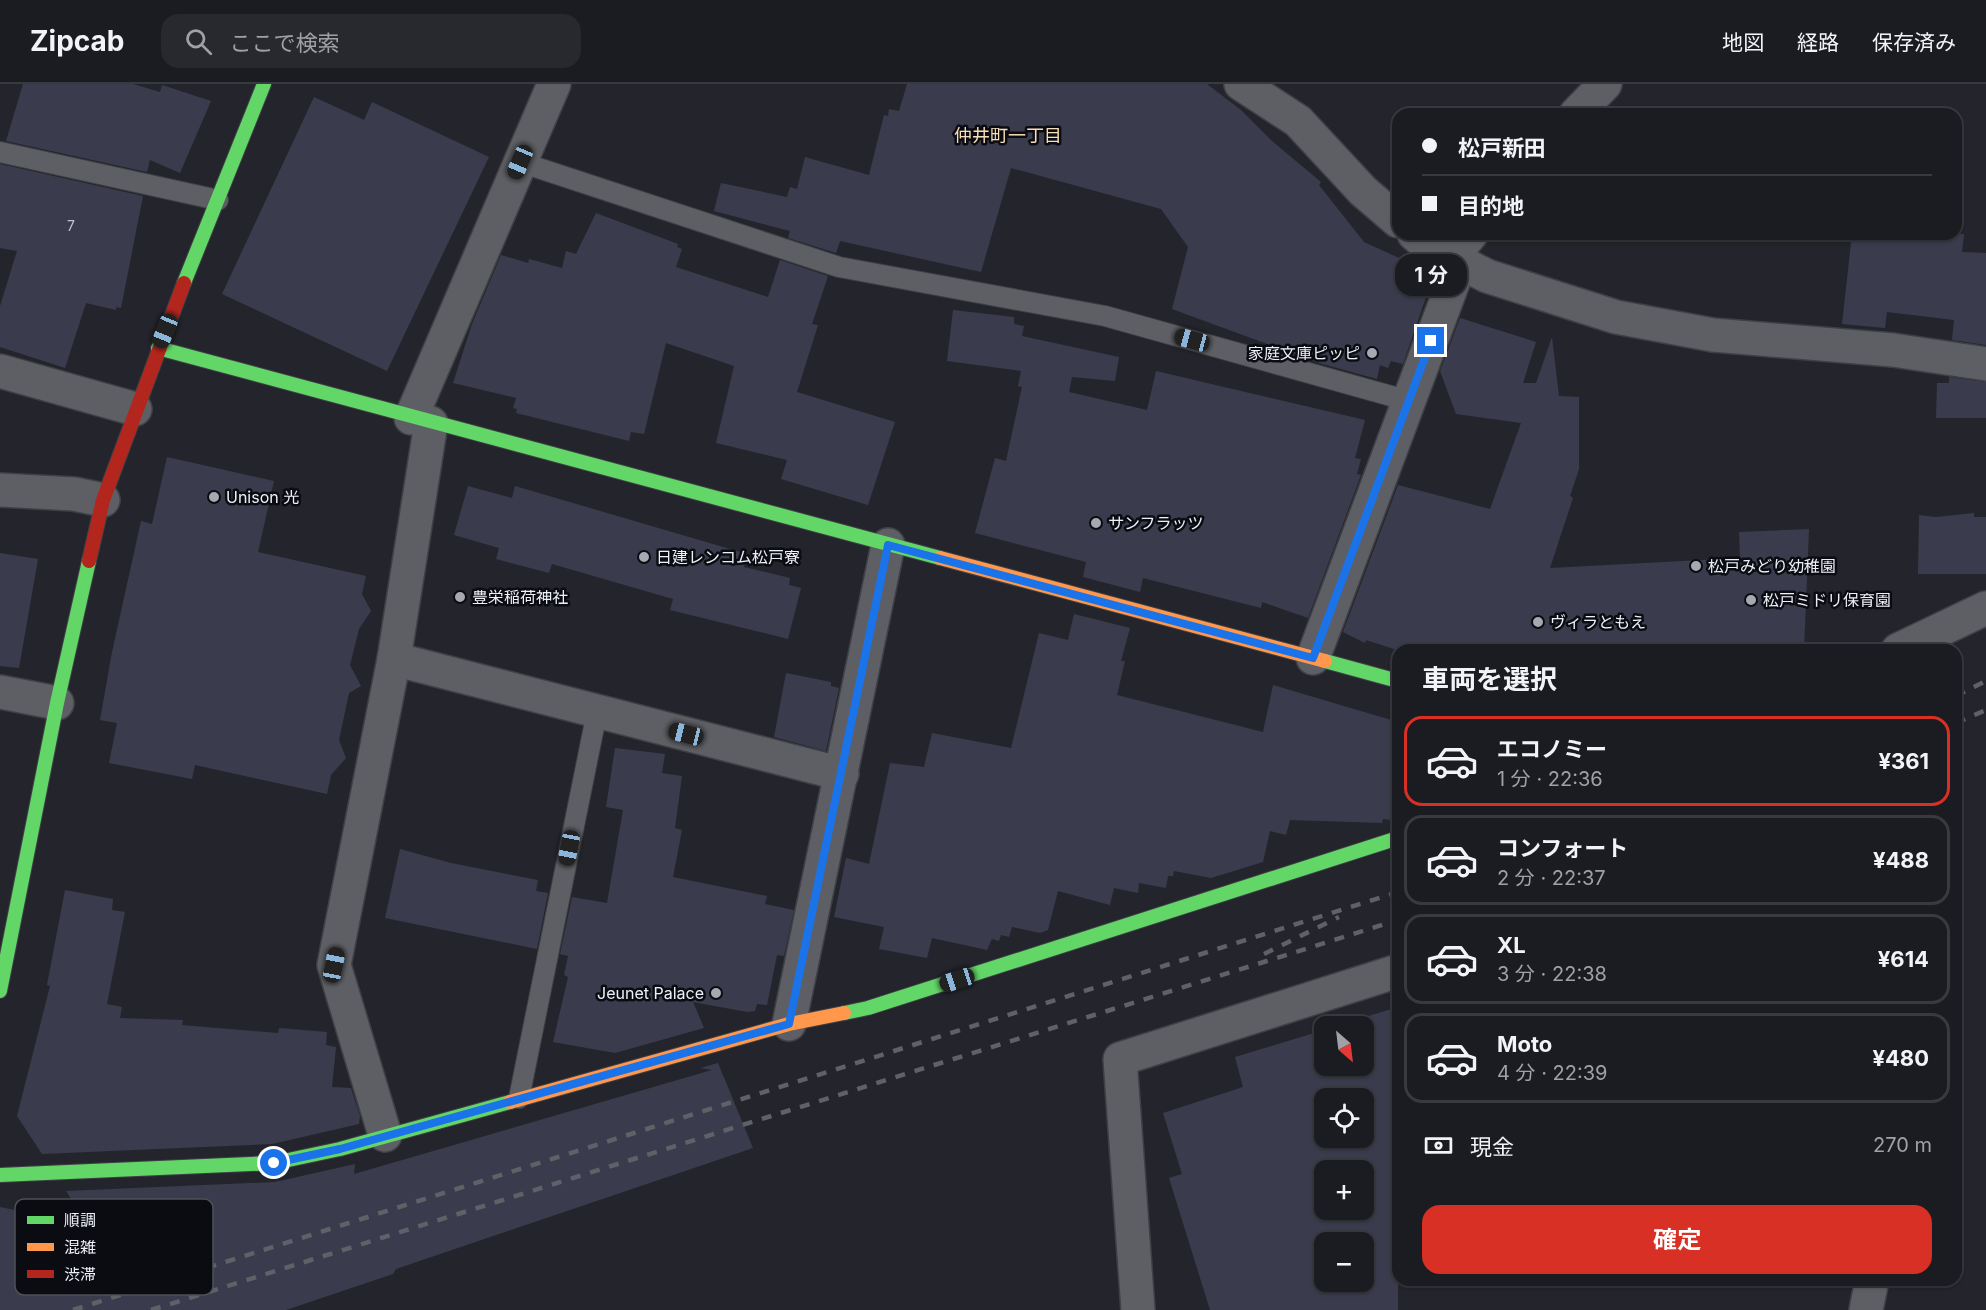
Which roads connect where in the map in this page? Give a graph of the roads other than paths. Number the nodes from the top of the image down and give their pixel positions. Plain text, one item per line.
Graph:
1 (264, 84) edge
2 (554, 84) edge
3 (1241, 84) edge
4 (1605, 84) edge
5 (1582, 108) edge
6 (0, 152) edge
7 (520, 162) junction
8 (218, 200) junction
9 (1392, 215) edge
10 (1421, 240) edge
11 (1462, 245) edge
12 (159, 348) junction
13 (1986, 364) edge
14 (0, 371) edge
15 (1409, 401) junction
16 (135, 409) junction
17 (421, 421) junction
18 (0, 490) edge
19 (103, 500) junction
20 (888, 545) junction
21 (1986, 608) edge
22 (1911, 644) edge
23 (1313, 658) junction
24 (394, 659) junction
25 (1392, 679) edge
26 (0, 692) edge
27 (57, 703) junction
28 (597, 712) junction
29 (842, 774) junction
30 (1392, 840) edge
31 (1392, 973) edge
32 (0, 992) edge
33 (789, 1024) junction
34 (519, 1098) junction
35 (385, 1136) junction
36 (0, 1175) edge
37 (1871, 1286) edge
38 (1138, 1310) edge
39 (1866, 1310) edge

1 - 8 street
2 - 7 street
3 - 9 street
4 - 5 street
6 - 8 lane
7 - 15 lane
7 - 17 street
8 - 12 street
10 - 11 street
11 - 13 street
11 - 15 street
12 - 16 street
12 - 17 street
14 - 16 street
15 - 23 street
16 - 19 street
17 - 20 street
17 - 24 street
18 - 19 street
19 - 27 street
20 - 23 street
20 - 29 street
21 - 22 street
23 - 25 street
24 - 28 street
24 - 35 street
26 - 27 street
27 - 32 street
28 - 29 street
28 - 34 lane
29 - 33 street
30 - 33 street
31 - 38 street
33 - 34 street
34 - 35 street
35 - 36 street
37 - 39 street

